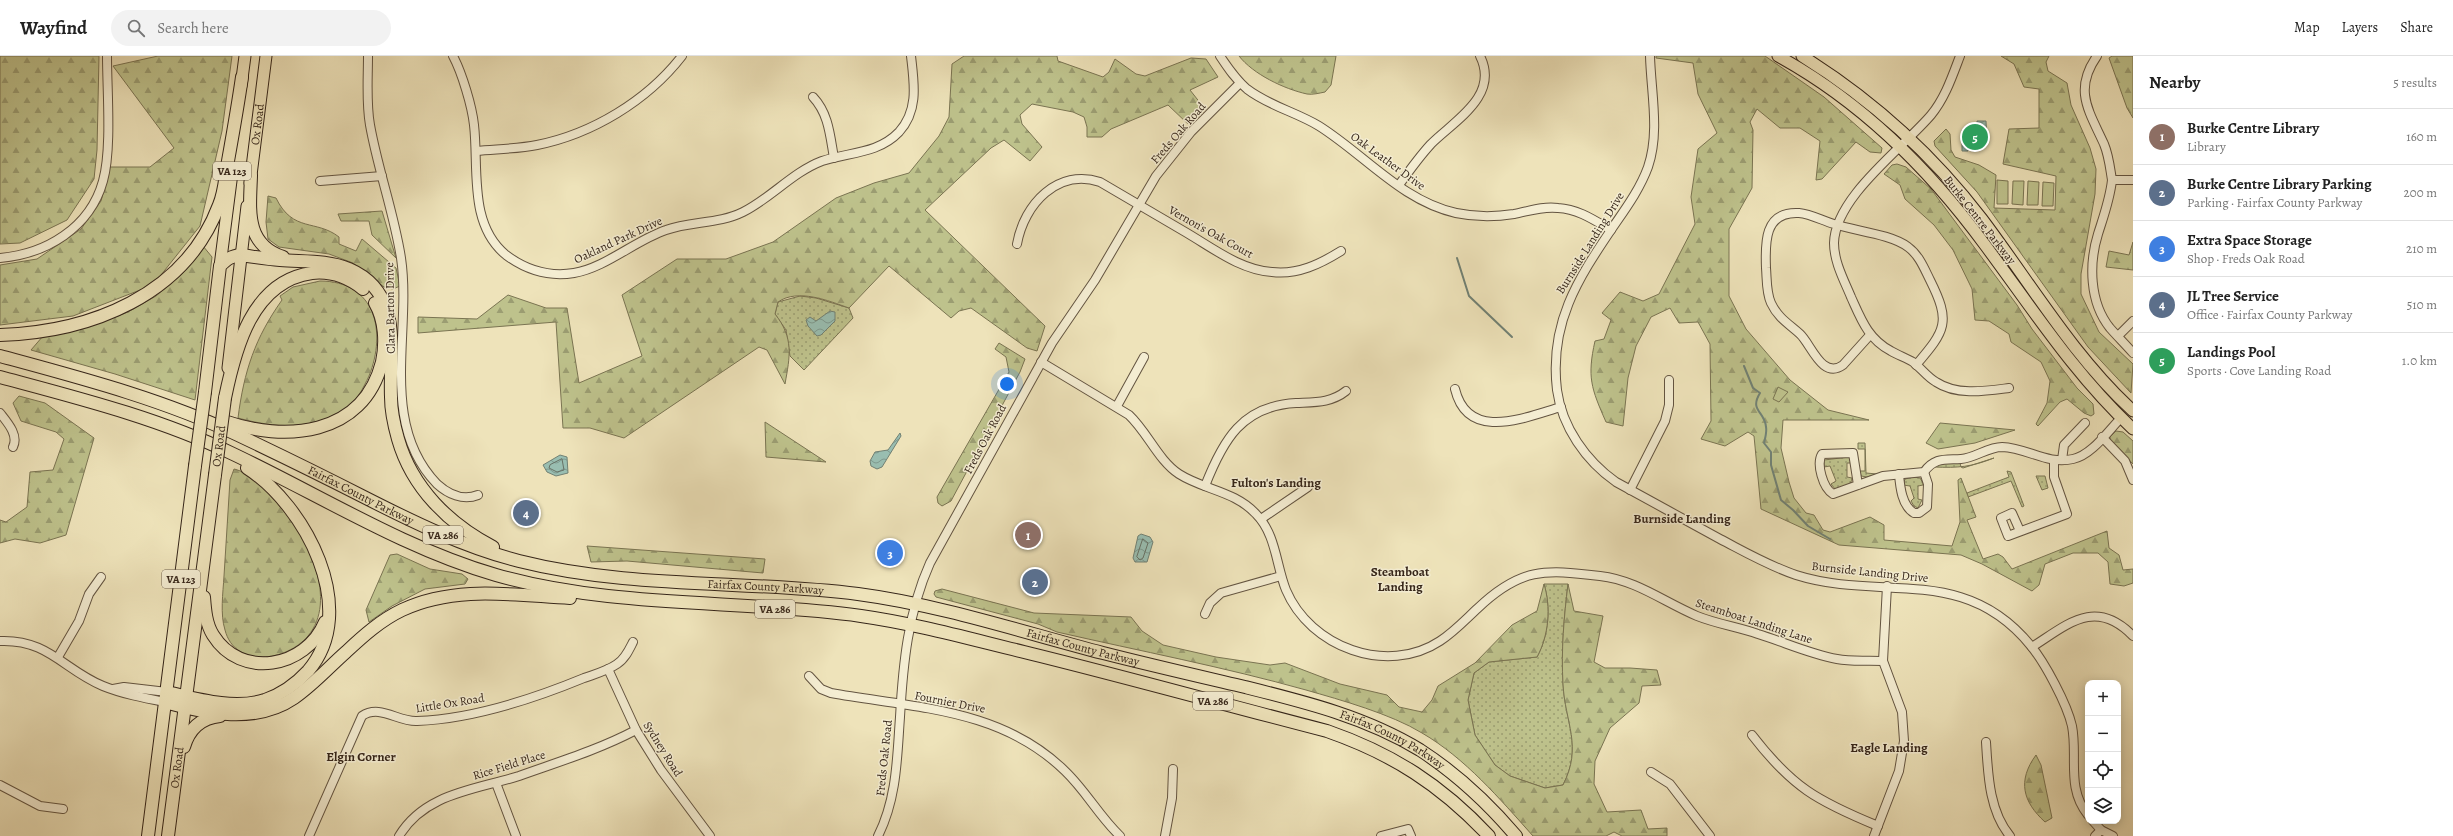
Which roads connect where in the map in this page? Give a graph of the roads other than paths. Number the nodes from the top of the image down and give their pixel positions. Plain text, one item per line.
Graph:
1 (107, 56) edge
2 (245, 56) edge
3 (266, 56) edge
4 (368, 56) edge
5 (453, 56) edge
6 (682, 56) edge
7 (912, 56) edge
8 (1220, 56) edge
9 (1480, 56) edge
10 (1650, 56) edge
11 (1778, 56) edge
12 (1802, 56) edge
13 (1960, 56) edge
14 (2097, 56) edge
15 (242, 77) junction
16 (1240, 83) junction
17 (813, 97) dead end
18 (1909, 138) junction
19 (1899, 147) junction
20 (476, 151) junction
21 (834, 158) junction
22 (251, 175) junction
23 (382, 176) junction
24 (2112, 180) junction
25 (2133, 180) edge
26 (320, 181) dead end
27 (1399, 186) junction
28 (1139, 205) junction
29 (1837, 225) junction
30 (1611, 230) junction
31 (1017, 244) dead end
32 (1341, 251) dead end
33 (241, 256) junction
34 (0, 258) edge
35 (299, 260) junction
36 (220, 266) junction
37 (2133, 321) edge
38 (0, 335) edge
39 (1870, 335) junction
40 (2118, 336) junction
41 (2133, 353) edge
42 (0, 356) edge
43 (1144, 357) dead end
44 (1041, 362) junction
45 (1916, 365) junction
46 (0, 377) edge
47 (1669, 380) dead end
48 (110, 386) junction
49 (2009, 388) dead end
50 (1455, 389) dead end
51 (1346, 391) dead end
52 (225, 398) junction
53 (1117, 406) junction
54 (1561, 406) junction
55 (2132, 408) edge
56 (0, 413) edge
57 (2121, 418) junction
58 (150, 420) junction
59 (2085, 423) dead end
60 (2133, 429) edge
61 (2102, 437) junction
62 (13, 447) dead end
63 (2058, 461) junction
64 (1924, 472) junction
65 (1899, 474) junction
66 (2133, 480) edge
67 (1858, 485) junction
68 (1205, 486) junction
69 (1308, 487) dead end
70 (1630, 490) junction
71 (478, 495) dead end
72 (1261, 519) junction
73 (2020, 531) dead end
74 (205, 551) junction
75 (583, 573) junction
76 (1281, 576) junction
77 (101, 577) dead end
78 (1887, 586) junction
79 (639, 600) junction
80 (915, 604) junction
81 (329, 610) junction
82 (1205, 614) dead end
83 (910, 624) junction
84 (2133, 636) edge
85 (0, 641) edge
86 (633, 642) dead end
87 (2032, 647) junction
88 (58, 657) junction
89 (1883, 661) junction
90 (608, 669) junction
91 (809, 676) dead end
92 (166, 697) junction
93 (185, 702) junction
94 (901, 705) junction
95 (238, 715) junction
96 (636, 730) junction
97 (1752, 735) dead end
98 (1986, 742) dead end
99 (1173, 769) dead end
100 (1651, 772) dead end
101 (176, 779) junction
102 (496, 783) junction
103 (0, 785) edge
104 (63, 809) dead end
105 (2085, 810) edge
106 (2096, 824) edge
107 (1878, 826) junction
108 (2101, 830) junction
109 (1410, 833) edge
110 (148, 836) edge
111 (168, 836) edge
112 (309, 836) edge
113 (399, 836) edge
114 (516, 836) edge
115 (710, 836) edge
116 (878, 836) edge
117 (1120, 836) edge
118 (1165, 836) edge
119 (1381, 836) edge
120 (1489, 836) edge
121 (1516, 836) edge
122 (1710, 836) edge
123 (1874, 836) edge
124 (2010, 836) edge
125 (2095, 836) edge
126 (2113, 836) edge

1 - 34 street
2 - 15 main road, Ox Road / VA 123
3 - 22 main road, Ox Road / VA 123
4 - 23 street, Clara Barton Drive
5 - 20 street, Oakland Park Drive
6 - 20 street
7 - 21 street, Oakland Park Drive
8 - 16 street, Oak Leather Drive
9 - 27 street
10 - 30 street, Burnside Landing Drive
11 - 19 main road, Burke Centre Parkway
12 - 18 main road, Burke Centre Parkway
13 - 18 street
14 - 24 street
15 - 36 main road, Ox Road / VA 123
15 - 38 highway
16 - 27 street, Oak Leather Drive
16 - 28 street, Freds Oak Road
17 - 21 street
18 - 19 street
18 - 55 main road, Burke Centre Parkway
19 - 29 street
19 - 57 main road, Burke Centre Parkway
20 - 21 street, Oakland Park Drive
22 - 33 main road, Ox Road / VA 123
22 - 35 highway
23 - 26 street
23 - 71 street, Clara Barton Drive
24 - 25 street
24 - 40 street
27 - 30 street, Oak Leather Drive
28 - 31 street, Vernon's Oak Court
28 - 32 street, Vernon's Oak Court
28 - 44 street, Freds Oak Road
29 - 39 street
29 - 39 street
29 - 45 street
30 - 54 street, Burnside Landing Drive
33 - 35 highway
33 - 36 highway
33 - 52 main road, Ox Road / VA 123
35 - 75 highway
36 - 92 highway, Ox Road / VA 123, bridge
37 - 40 street
39 - 45 street
40 - 41 street
42 - 48 highway, Fairfax County Parkway / VA 286
43 - 53 street
44 - 53 street, Steamboat Landing Lane
44 - 80 street, Freds Oak Road
45 - 49 street
46 - 58 highway, Fairfax County Parkway / VA 286
47 - 70 street
48 - 52 highway
48 - 75 highway, Fairfax County Parkway / VA 286
50 - 54 street
51 - 68 street
52 - 74 highway, Ox Road / VA 123, bridge
53 - 68 street, Steamboat Landing Lane
54 - 70 street, Burnside Landing Drive
55 - 57 main road
56 - 62 street
57 - 60 main road, Burke Centre Parkway
57 - 61 street
58 - 79 highway, Fairfax County Parkway / VA 286
58 - 81 highway
59 - 63 street
61 - 63 street
61 - 66 street
63 - 64 street
63 - 73 street
64 - 65 street
64 - 65 street
65 - 67 street
67 - 67 street
68 - 72 street, Steamboat Landing Lane
69 - 72 street
70 - 78 street, Burnside Landing Drive
72 - 76 street, Steamboat Landing Lane
74 - 81 highway
74 - 93 highway, Ox Road / VA 123
75 - 80 highway, Fairfax County Parkway / VA 286
76 - 82 street
76 - 89 street, Steamboat Landing Lane
77 - 88 street
78 - 87 street, Burnside Landing Drive
78 - 89 street
79 - 83 highway, Fairfax County Parkway / VA 286
79 - 95 highway
80 - 83 street, Freds Oak Road
80 - 121 highway, Fairfax County Parkway / VA 286
81 - 93 highway
83 - 94 street, Freds Oak Road
83 - 120 highway, Fairfax County Parkway / VA 286
84 - 87 street
85 - 88 street
86 - 90 street, Little Ox Road
87 - 105 street, Burnside Landing Drive
88 - 92 street
89 - 107 street
90 - 96 street, Sydney Road
90 - 112 street, Little Ox Road
91 - 94 street, Fournier Drive
92 - 93 highway
92 - 110 highway, Ox Road / VA 123
93 - 95 highway
93 - 101 highway, Ox Road / VA 123
94 - 116 street, Freds Oak Road
94 - 117 street, Fournier Drive
95 - 101 highway
96 - 102 street, Rice Field Place
96 - 115 street, Sydney Road
97 - 107 street
98 - 124 street
99 - 118 street
100 - 122 street
101 - 111 highway, Ox Road / VA 123
102 - 113 street, Rice Field Place
102 - 114 street
103 - 104 street
106 - 108 street
107 - 123 street
108 - 125 street
108 - 126 street
109 - 119 street

